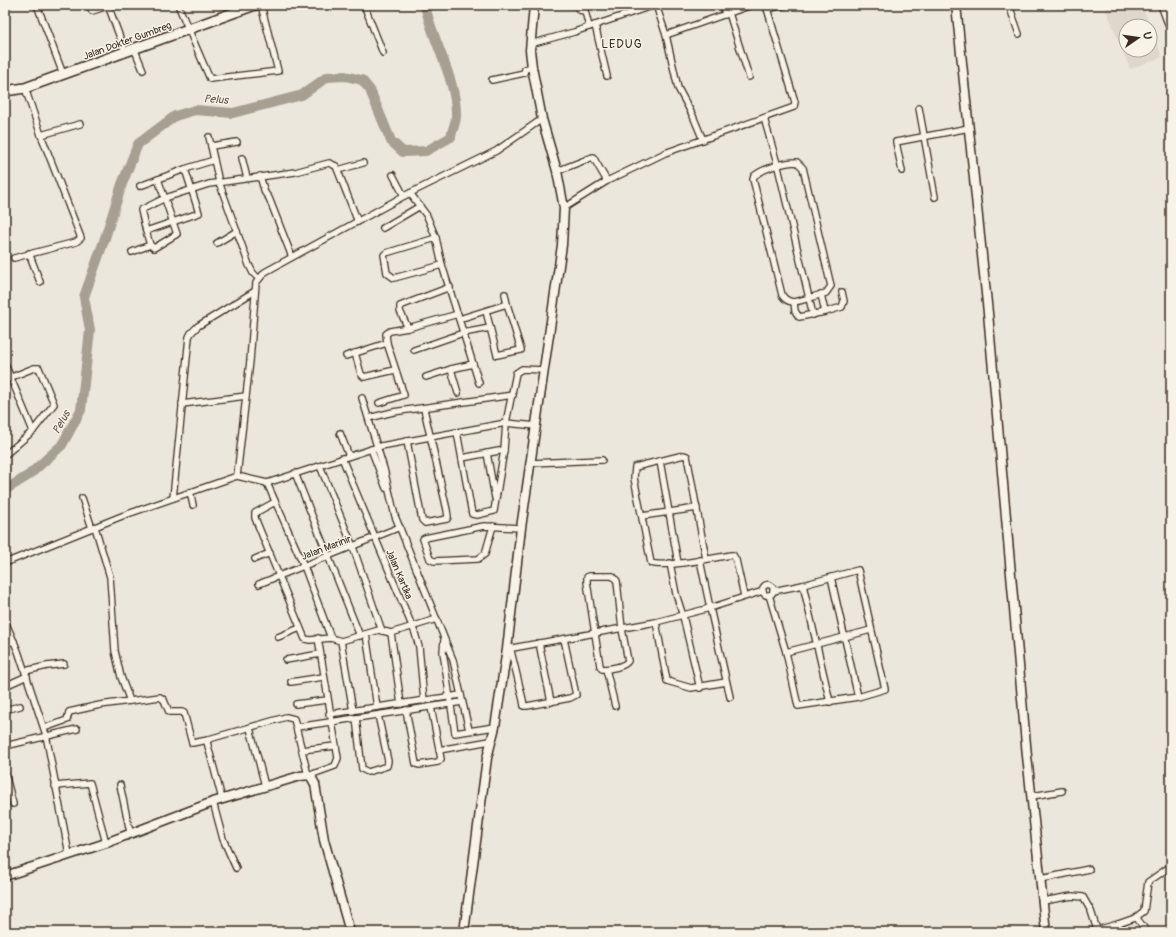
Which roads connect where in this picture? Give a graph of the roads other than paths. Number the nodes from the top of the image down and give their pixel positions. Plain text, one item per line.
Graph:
1 (37, 5) edge
2 (79, 5) edge
3 (84, 5) edge
4 (89, 5) edge
5 (178, 5) edge
6 (255, 5) edge
7 (261, 5) edge
8 (364, 5) edge
9 (534, 5) edge
10 (577, 5) edge
11 (656, 5) edge
12 (723, 5) edge
13 (752, 5) edge
14 (785, 5) edge
15 (956, 5) edge
16 (1009, 5) edge
17 (1161, 5) edge
18 (767, 7) edge
19 (727, 14) junction
20 (592, 26) junction
21 (189, 30) junction
22 (1171, 32) edge
23 (1019, 34) dead end
24 (666, 35) junction
25 (530, 44) junction
26 (130, 49) junction
27 (383, 53) dead end
28 (532, 67) junction
29 (143, 70) dead end
30 (63, 74) junction
31 (607, 76) dead end
32 (749, 77) dead end
33 (492, 80) dead end
34 (25, 88) junction
35 (7, 93) edge
36 (919, 108) dead end
37 (542, 118) junction
38 (764, 118) junction
39 (80, 124) dead end
40 (969, 128) junction
41 (41, 135) junction
42 (209, 137) dead end
43 (924, 137) junction
44 (703, 140) junction
45 (237, 142) dead end
46 (211, 146) junction
47 (242, 158) dead end
48 (214, 160) junction
49 (363, 164) dead end
50 (778, 167) junction
51 (185, 168) junction
52 (338, 170) junction
53 (557, 171) junction
54 (902, 171) dead end
55 (393, 175) dead end
56 (260, 176) junction
57 (247, 178) junction
58 (158, 179) junction
59 (607, 181) junction
60 (219, 182) junction
61 (140, 186) dead end
62 (192, 188) junction
63 (410, 193) junction
64 (404, 196) junction
65 (935, 197) dead end
66 (164, 198) junction
67 (420, 206) junction
68 (564, 208) junction
69 (173, 222) junction
70 (358, 222) junction
71 (383, 228) dead end
72 (146, 231) junction
73 (237, 232) junction
74 (436, 238) junction
75 (217, 242) dead end
76 (150, 245) junction
77 (132, 252) dead end
78 (29, 253) junction
79 (292, 257) junction
80 (14, 258) dead end
81 (442, 265) junction
82 (258, 278) junction
83 (40, 282) dead end
84 (450, 288) junction
85 (255, 291) junction
86 (842, 292) dead end
87 (505, 294) dead end
88 (821, 294) junction
89 (809, 298) junction
90 (794, 302) junction
91 (507, 304) junction
92 (486, 311) junction
93 (825, 312) junction
94 (813, 315) junction
95 (459, 316) junction
96 (408, 328) junction
97 (490, 328) junction
98 (463, 334) junction
99 (386, 343) junction
100 (414, 350) dead end
101 (355, 353) junction
102 (346, 356) dead end
103 (5, 364) edge
104 (473, 364) junction
105 (451, 369) junction
106 (396, 370) junction
107 (544, 370) junction
108 (426, 377) dead end
109 (9, 378) junction
110 (479, 383) dead end
111 (458, 393) dead end
112 (513, 395) junction
113 (246, 396) junction
114 (362, 398) dead end
115 (379, 403) dead end
116 (182, 404) junction
117 (424, 409) junction
118 (370, 418) junction
119 (506, 423) junction
120 (536, 426) junction
121 (33, 431) junction
122 (457, 432) junction
123 (340, 433) dead end
124 (430, 437) junction
125 (407, 441) junction
126 (378, 447) junction
127 (371, 449) junction
128 (504, 450) junction
129 (486, 453) junction
130 (5, 456) edge
131 (348, 456) junction
132 (342, 458) junction
133 (462, 458) junction
134 (602, 460) dead end
135 (660, 461) junction
136 (530, 463) junction
137 (320, 466) junction
138 (295, 473) junction
139 (237, 476) junction
140 (267, 483) junction
141 (190, 492) junction
142 (389, 494) junction
143 (82, 498) dead end
144 (174, 498) junction
145 (275, 502) junction
146 (495, 503) junction
147 (194, 505) dead end
148 (697, 508) junction
149 (670, 512) junction
150 (642, 516) junction
151 (493, 526) junction
152 (400, 527) junction
153 (93, 528) junction
154 (521, 528) junction
155 (375, 538) junction
156 (353, 547) junction
157 (270, 554) junction
158 (328, 556) junction
159 (255, 559) dead end
160 (703, 559) junction
161 (678, 562) junction
162 (5, 563) edge
163 (670, 563) junction
164 (304, 566) junction
165 (279, 576) junction
166 (831, 577) junction
167 (259, 584) dead end
168 (803, 585) junction
169 (762, 591) junction
170 (771, 593) junction
171 (744, 596) junction
172 (710, 608) junction
173 (683, 616) junction
174 (437, 619) junction
175 (5, 621) edge
176 (656, 622) junction
177 (413, 626) junction
178 (300, 628) junction
179 (622, 629) junction
180 (871, 630) junction
181 (382, 631) junction
182 (390, 633) junction
183 (366, 634) junction
184 (595, 634) junction
185 (360, 636) junction
186 (278, 637) dead end
187 (844, 637) junction
188 (318, 638) junction
189 (331, 638) junction
190 (564, 639) junction
191 (444, 640) junction
192 (14, 641) junction
193 (341, 641) junction
194 (5, 644) edge
195 (539, 644) junction
196 (818, 644) junction
197 (508, 648) junction
198 (786, 652) junction
199 (320, 654) junction
200 (286, 660) dead end
201 (64, 664) dead end
202 (606, 669) junction
203 (26, 673) junction
204 (323, 677) junction
205 (291, 682) dead end
206 (726, 682) junction
207 (5, 686) edge
208 (700, 688) junction
209 (461, 695) junction
210 (450, 697) junction
211 (730, 697) dead end
212 (858, 697) junction
213 (327, 700) junction
214 (130, 701) junction
215 (424, 701) junction
216 (462, 702) junction
217 (551, 702) junction
218 (830, 702) junction
219 (296, 704) dead end
220 (401, 704) junction
221 (451, 704) junction
222 (20, 706) dead end
223 (615, 706) dead end
224 (377, 707) junction
225 (431, 707) junction
226 (5, 710) edge
227 (406, 710) junction
228 (353, 711) junction
229 (329, 714) junction
230 (378, 715) junction
231 (356, 718) junction
232 (331, 722) junction
233 (298, 727) junction
234 (495, 727) junction
235 (44, 728) junction
236 (250, 728) junction
237 (77, 729) dead end
238 (469, 730) junction
239 (46, 735) junction
240 (208, 740) junction
241 (490, 741) junction
242 (5, 746) edge
243 (335, 746) junction
244 (302, 750) junction
245 (439, 750) junction
246 (5, 773) edge
247 (309, 775) junction
248 (120, 785) dead end
249 (55, 786) junction
250 (265, 786) junction
251 (1062, 791) dead end
252 (1032, 796) junction
253 (222, 799) junction
254 (212, 802) junction
255 (13, 804) dead end
256 (130, 832) junction
257 (106, 843) junction
258 (69, 854) junction
259 (1171, 866) edge
260 (236, 868) dead end
261 (1090, 869) dead end
262 (5, 876) edge
263 (1041, 879) junction
264 (1043, 902) junction
265 (1136, 917) junction
266 (1118, 924) junction
267 (1098, 930) junction
268 (350, 932) edge
269 (464, 932) edge
270 (1046, 932) edge
271 (1090, 932) edge
272 (1120, 932) edge
273 (1147, 932) edge

1 - 30 street
2 - 3 street
4 - 26 street
5 - 21 street
6 - 21 main road, Jalan Dokter Gumbreg
7 - 21 street
8 - 27 street
9 - 25 street
10 - 20 street
11 - 20 street
11 - 24 street
12 - 19 street
13 - 19 street
14 - 18 street
15 - 40 street
16 - 23 street
17 - 22 street
18 - 38 street
19 - 24 street
19 - 32 street
20 - 25 street
20 - 31 street
21 - 26 main road, Jalan Dokter Gumbreg
24 - 44 street
25 - 28 street
26 - 29 street
26 - 30 main road, Jalan Dokter Gumbreg
28 - 33 street
28 - 37 street
30 - 34 main road, Jalan Dokter Gumbreg
34 - 35 main road, Jalan Dokter Gumbreg
34 - 41 street
36 - 43 street
37 - 53 street
37 - 63 street
38 - 44 street
38 - 50 street
39 - 41 street
40 - 43 street
40 - 252 street
41 - 78 street
42 - 46 street
43 - 54 street
43 - 65 street
44 - 59 street
45 - 46 street
46 - 48 street
47 - 57 street
48 - 51 street
48 - 60 street
49 - 52 street
50 - 88 street
50 - 89 street
50 - 90 street
51 - 58 street
51 - 62 street
52 - 56 street
52 - 70 street
53 - 59 street
53 - 68 street
55 - 64 street
56 - 57 street
56 - 79 street
57 - 60 street
58 - 61 street
58 - 66 street
59 - 68 street
60 - 62 street
60 - 73 street
62 - 66 street
62 - 69 street
63 - 64 street
63 - 67 street
64 - 70 street
66 - 69 street
66 - 72 street
67 - 71 street
67 - 74 street
68 - 107 street
69 - 72 street
69 - 76 street
70 - 79 street
72 - 76 street
73 - 75 street
73 - 82 street
74 - 81 street
74 - 81 street
76 - 77 street
78 - 80 street
78 - 83 street
79 - 82 street
81 - 84 street
82 - 85 street
84 - 95 street
84 - 96 street
85 - 113 street
85 - 116 street
86 - 93 street
87 - 91 street
88 - 89 street
88 - 93 street
89 - 90 street
89 - 94 street
90 - 94 street
91 - 92 street
91 - 97 street
92 - 95 street
92 - 97 street
93 - 94 street
95 - 96 street
95 - 98 street
96 - 99 street
97 - 98 street
98 - 100 street
98 - 104 street
99 - 101 street
99 - 106 street
101 - 102 street
101 - 106 street
103 - 109 street
104 - 105 street
104 - 110 street
105 - 108 street
105 - 111 street
106 - 115 street
107 - 112 street
107 - 120 street
109 - 121 street
109 - 121 street
112 - 117 street
112 - 119 street
113 - 116 street
113 - 139 street
114 - 118 street
116 - 144 street
117 - 118 street
117 - 124 street
118 - 126 street
119 - 120 street
119 - 122 street
119 - 128 street
120 - 136 street
121 - 130 street
122 - 124 street
122 - 133 street
123 - 131 street
124 - 125 street
124 - 125 street
125 - 126 street
126 - 127 street
126 - 142 street
127 - 131 street
127 - 142 street
128 - 129 street
128 - 146 street
129 - 133 street
129 - 146 street
131 - 132 street
132 - 137 street
132 - 155 street, Jalan Kartika
133 - 146 street
134 - 136 street
135 - 148 street
135 - 149 street
135 - 150 street
136 - 154 street
137 - 138 street
137 - 156 street
138 - 140 street
138 - 158 street
139 - 140 street
139 - 141 street
140 - 145 street
141 - 144 street
141 - 147 street
142 - 152 street
143 - 153 street
144 - 153 street
145 - 157 street
145 - 164 street
148 - 149 street
148 - 160 street
149 - 150 street
149 - 161 street
150 - 163 street
151 - 151 street
151 - 154 street
152 - 155 street, Jalan Marinir
152 - 174 street
153 - 162 street
153 - 214 street
154 - 197 street
155 - 156 street, Jalan Marinir
155 - 177 street, Jalan Kartika
156 - 158 street, Jalan Marinir
156 - 181 street
157 - 159 street
157 - 165 street
158 - 164 street, Jalan Marinir
158 - 185 street
160 - 161 street
160 - 171 street
160 - 172 street
161 - 163 street
163 - 173 street
164 - 165 street, Jalan Marinir
164 - 189 street
165 - 167 street, Jalan Marinir
165 - 178 street
166 - 168 street
166 - 180 street
166 - 187 street
168 - 170 street
168 - 196 street
169 - 170 street
169 - 170 street
169 - 171 street
170 - 198 street
171 - 172 street
172 - 173 street
172 - 206 street
173 - 176 street
173 - 208 street
174 - 177 street
174 - 191 street
175 - 192 street
176 - 179 street
176 - 208 street
177 - 182 street
177 - 215 street, Jalan Kartika
178 - 186 street
178 - 188 street
179 - 184 street
179 - 184 street
179 - 202 street
180 - 187 street
180 - 212 street
181 - 182 street
181 - 183 street
182 - 220 street
183 - 185 street
183 - 224 street
184 - 190 street
184 - 202 street
185 - 193 street
187 - 196 street
187 - 212 street
188 - 189 street
188 - 199 street
189 - 193 street
190 - 195 street
190 - 217 street
191 - 209 street
191 - 210 street
192 - 194 street
192 - 203 street
193 - 228 street
195 - 197 street
195 - 217 street
196 - 198 street
196 - 218 street
197 - 217 street
197 - 234 street
198 - 218 street
199 - 200 street
199 - 204 street
201 - 203 street
202 - 223 street
203 - 207 street
203 - 235 street
204 - 205 street
204 - 213 street
206 - 208 street
206 - 211 street
209 - 210 street
209 - 216 street
210 - 215 street
210 - 221 street
212 - 218 street
213 - 219 street
213 - 229 street
214 - 235 street
214 - 240 street
215 - 220 street
216 - 221 street
216 - 238 street
220 - 224 street
221 - 225 street
221 - 238 street
222 - 226 street
224 - 228 street
225 - 227 street
225 - 245 street
227 - 230 street
227 - 245 street
228 - 229 street
229 - 232 street
230 - 231 street
230 - 231 street
231 - 232 street
232 - 233 street
232 - 243 street
233 - 236 street
233 - 244 street
234 - 238 street
234 - 241 street
235 - 239 street
236 - 240 street
236 - 250 street
237 - 239 street
239 - 242 street
239 - 249 street
240 - 253 street
241 - 245 street
241 - 269 street
243 - 244 street
243 - 247 street
244 - 247 street
246 - 255 street
247 - 250 street
247 - 268 street
248 - 256 street
249 - 257 street
249 - 258 street
250 - 253 street
251 - 252 street
252 - 263 street
253 - 254 street
254 - 256 street
254 - 260 street
256 - 257 street
257 - 258 street
258 - 262 street
259 - 265 street
261 - 263 street
263 - 264 street
264 - 267 street
264 - 270 street
265 - 266 street
265 - 273 street
266 - 267 street
266 - 272 street
267 - 271 street

